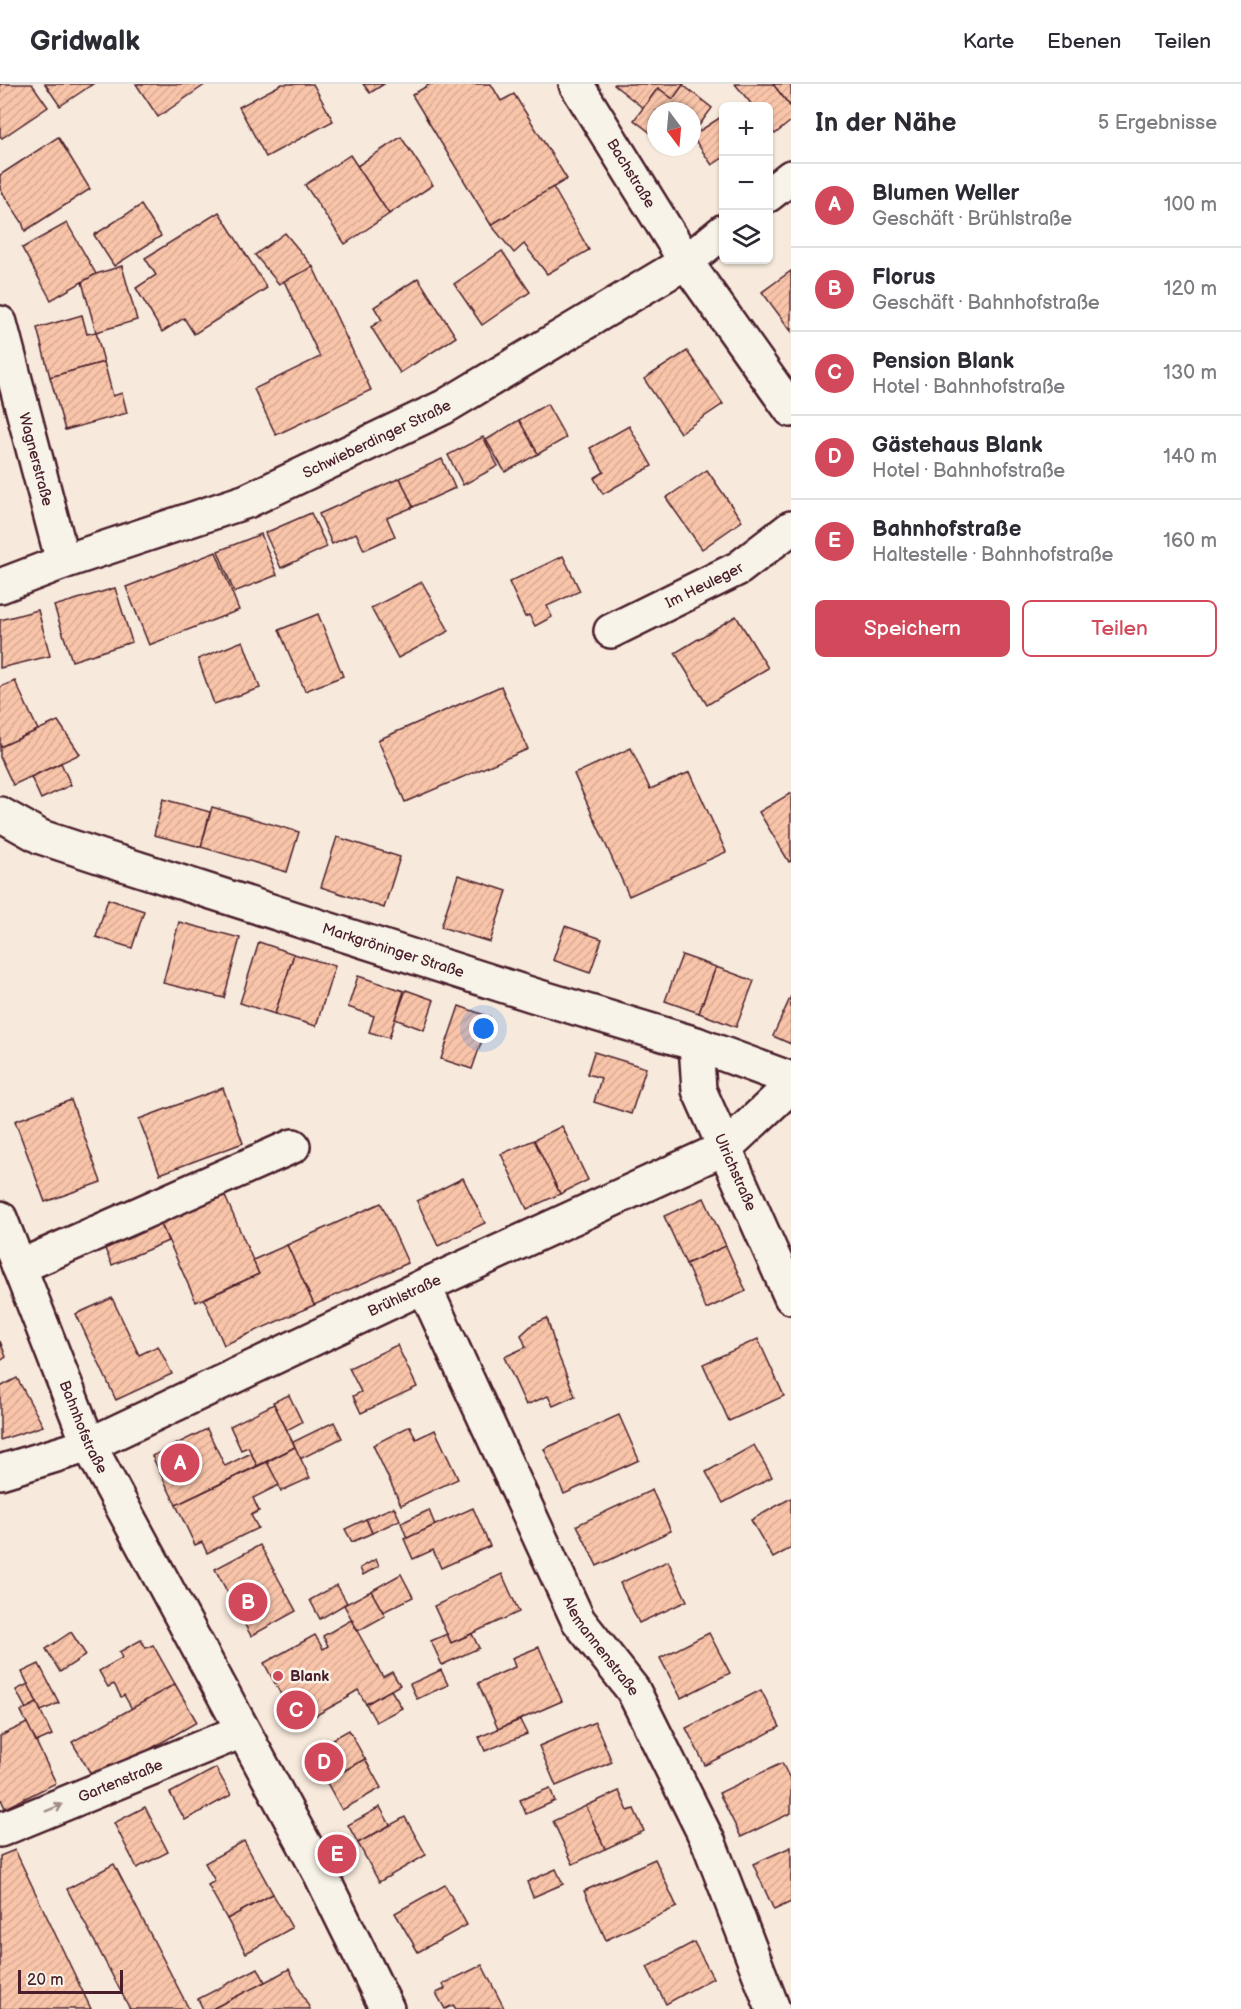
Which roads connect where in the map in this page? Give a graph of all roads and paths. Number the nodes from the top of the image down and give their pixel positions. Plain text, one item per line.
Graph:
1 (576, 84) edge
2 (791, 177) edge
3 (773, 191) edge
4 (719, 234) edge
5 (686, 262) junction
6 (0, 323) edge
7 (791, 410) edge
8 (791, 528) edge
9 (63, 562) junction
10 (0, 586) edge
11 (611, 631) dead end
12 (0, 815) edge
13 (696, 1044) junction
14 (791, 1078) edge
15 (791, 1086) edge
16 (293, 1146) dead end
17 (725, 1148) junction
18 (0, 1218) edge
19 (19, 1267) junction
20 (424, 1286) junction
21 (791, 1297) edge
22 (89, 1445) junction
23 (0, 1472) edge
24 (242, 1731) junction
25 (0, 1830) edge
26 (387, 2009) edge
27 (773, 2009) edge

1 - 5 street, Bachstraße
2 - 3 street
4 - 5 street, Schwieberdinger Straße
5 - 7 street
5 - 9 street, Schwieberdinger Straße
6 - 9 street, Wagnerstraße
8 - 11 street, Im Heuleger
9 - 10 street, Schwieberdinger Straße
12 - 13 street, Markgröninger Straße
13 - 14 street, Markgröninger Straße
13 - 17 street, Ulrichstraße
15 - 17 street, Brühlstraße
16 - 19 street
17 - 20 street, Brühlstraße
17 - 21 street, Ulrichstraße
18 - 19 street, Bahnhofstraße
19 - 22 street, Bahnhofstraße
20 - 22 street, Brühlstraße
20 - 27 street, Alemannenstraße
22 - 23 street, Brühlstraße
22 - 24 street, Bahnhofstraße
25 -> 24 street, Gartenstraße
24 - 26 street, Bahnhofstraße

